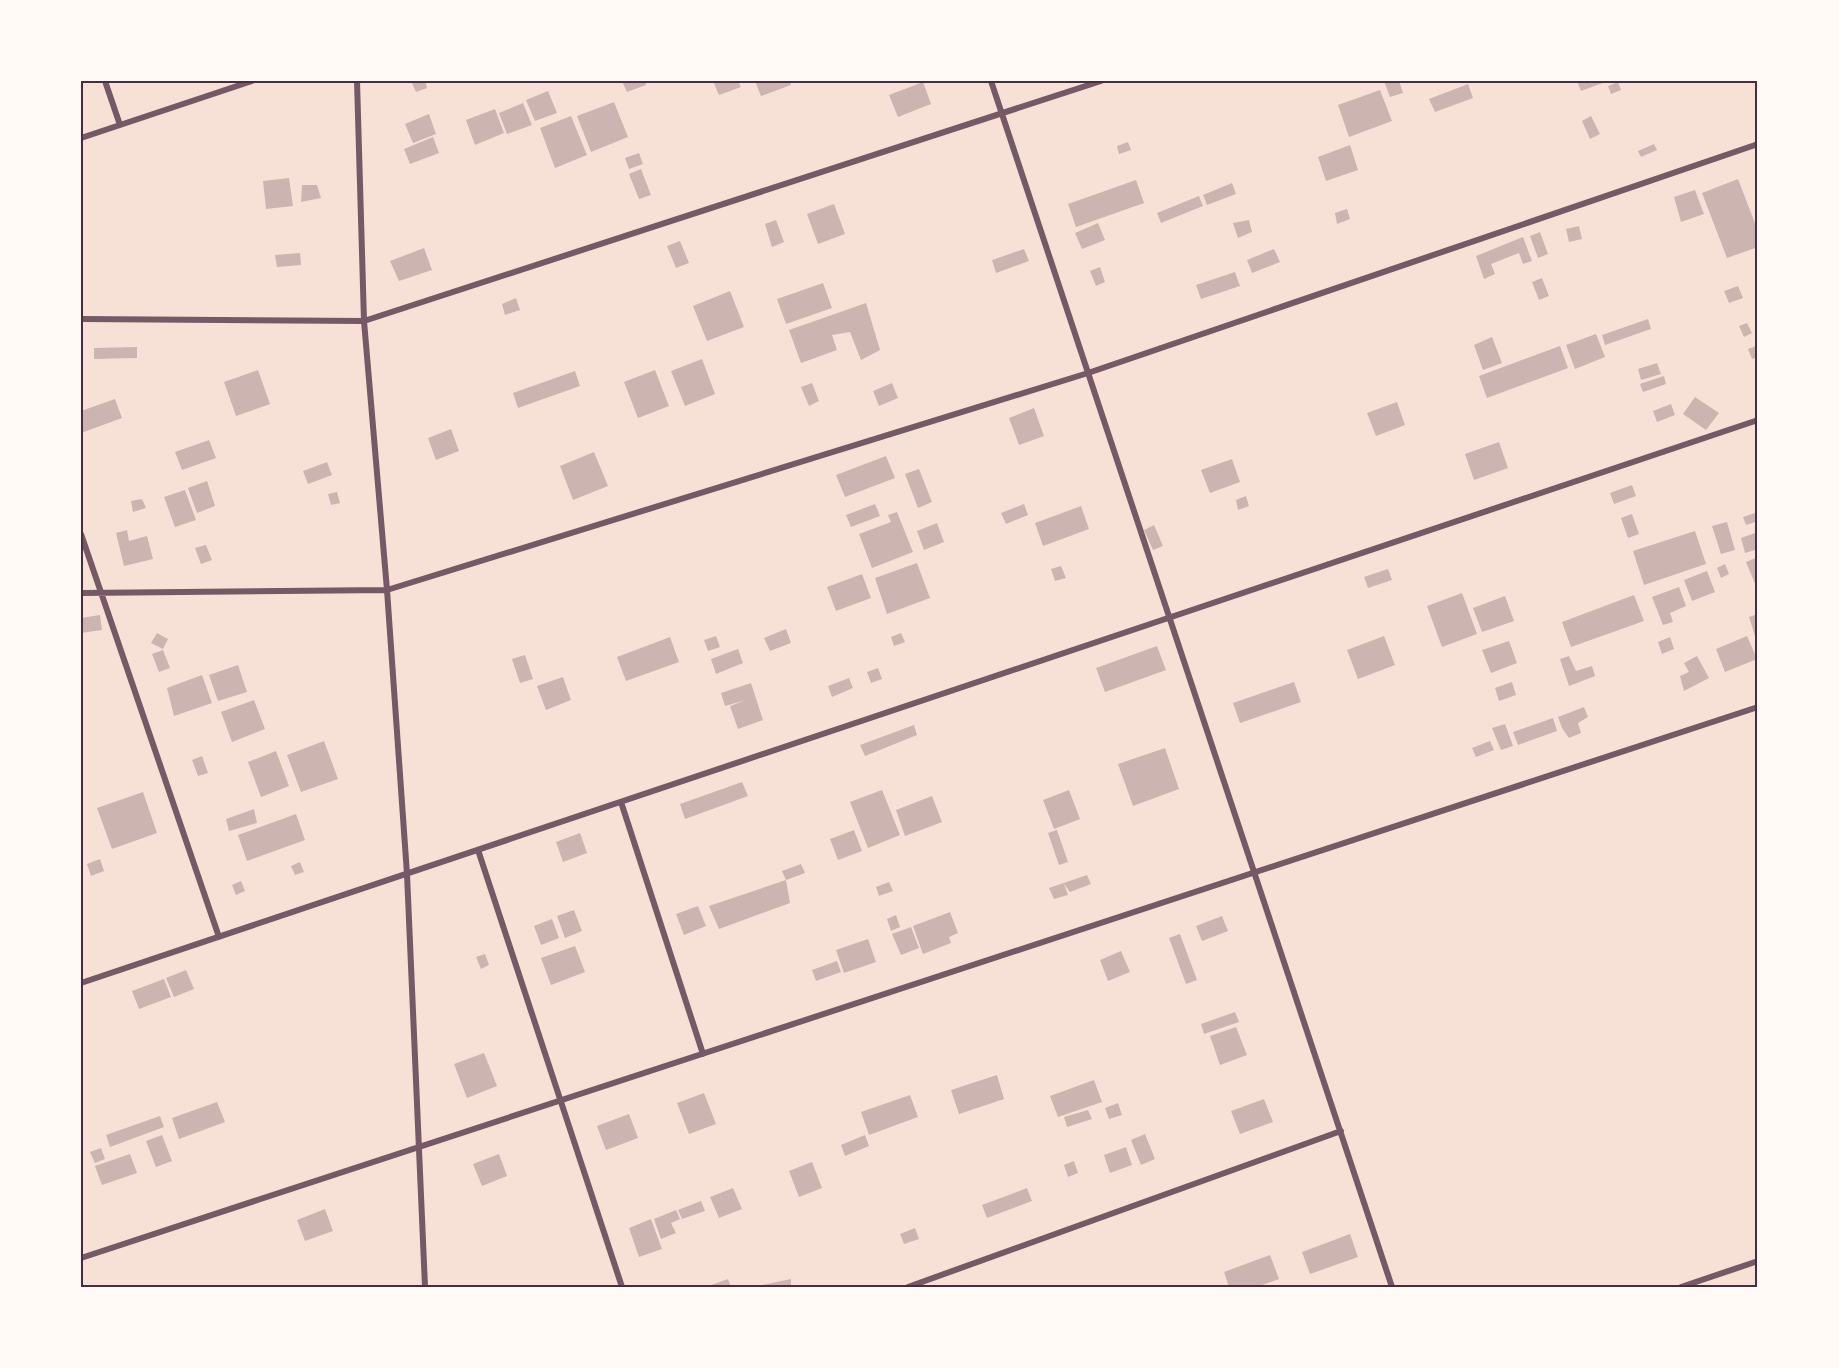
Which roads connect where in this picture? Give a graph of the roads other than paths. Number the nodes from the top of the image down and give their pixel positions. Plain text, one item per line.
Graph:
1 (105, 81) edge
2 (252, 81) edge
3 (357, 81) edge
4 (991, 81) edge
5 (1101, 81) edge
6 (1002, 114) junction
7 (120, 125) junction
8 (81, 138) edge
9 (1758, 144) edge
10 (81, 319) edge
11 (364, 321) junction
12 (1088, 373) junction
13 (1758, 420) edge
14 (81, 534) edge
15 (387, 590) junction
16 (101, 592) junction
17 (81, 593) edge
18 (1169, 618) junction
19 (1758, 706) edge
20 (621, 802) junction
21 (478, 850) junction
22 (1255, 872) junction
23 (407, 874) junction
24 (219, 937) junction
25 (81, 983) edge
26 (703, 1054) junction
27 (560, 1100) junction
28 (1341, 1131) junction
29 (418, 1147) junction
30 (81, 1258) edge
31 (1758, 1261) edge
32 (425, 1287) edge
33 (622, 1287) edge
34 (908, 1287) edge
35 (1392, 1287) edge
36 (1681, 1287) edge

1 - 7 street
2 - 7 street
3 - 11 street
4 - 6 street
5 - 6 street
6 - 11 street
6 - 12 street
7 - 8 street
9 - 12 street
10 - 11 street
11 - 15 street
12 - 15 street
12 - 18 street
13 - 18 street
14 - 16 street
15 - 16 street
15 - 23 street
16 - 17 street
16 - 24 street
18 - 20 street
18 - 22 street
19 - 22 street
20 - 21 street
20 - 26 street
21 - 23 street
21 - 27 street
22 - 26 street
22 - 28 street
23 - 24 street
23 - 29 street
24 - 25 street
26 - 27 street
27 - 29 street
27 - 33 street
28 - 34 street
28 - 35 street
29 - 30 street
29 - 32 street
31 - 36 street

